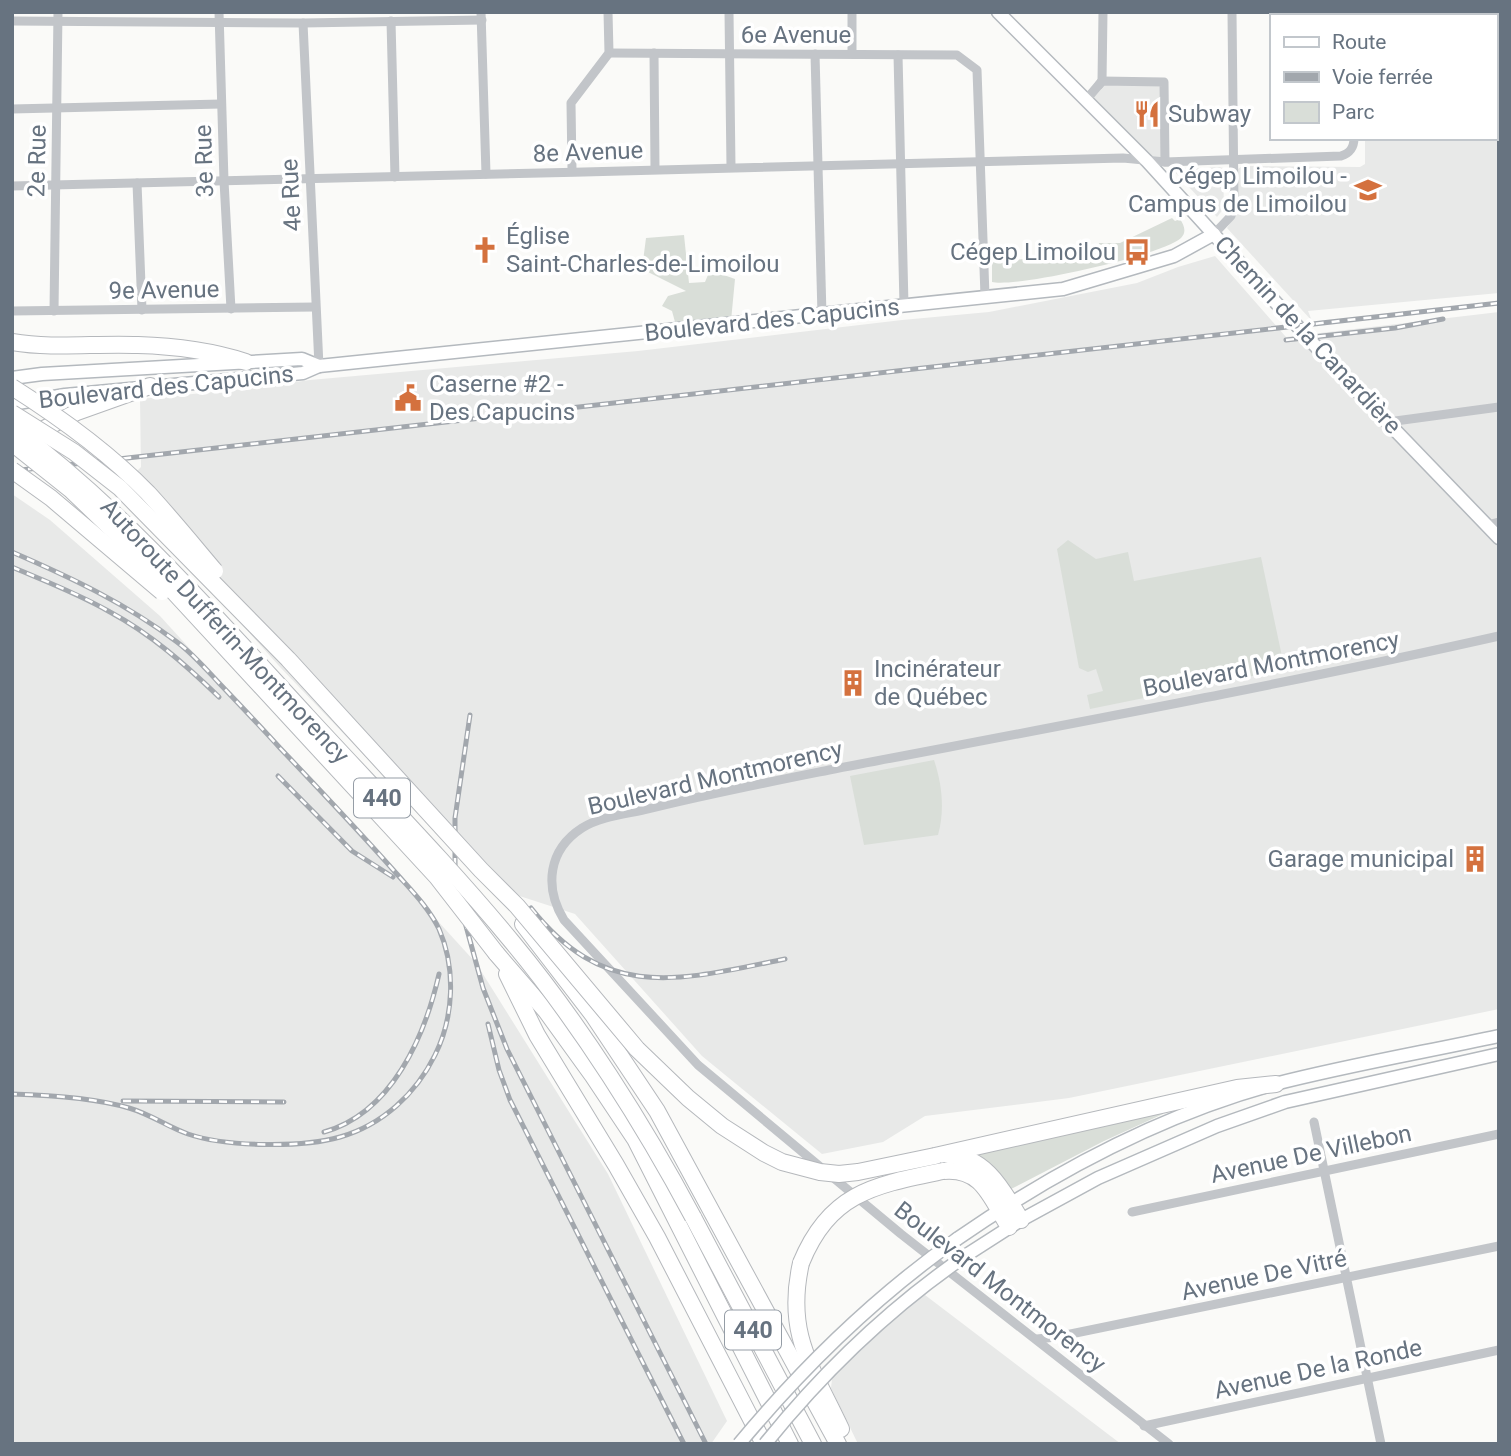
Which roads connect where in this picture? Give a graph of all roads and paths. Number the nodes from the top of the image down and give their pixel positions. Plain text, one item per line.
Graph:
1 (608, 12) edge
2 (729, 12) edge
3 (852, 12) edge
4 (998, 12) edge
5 (1103, 12) edge
6 (1232, 12) edge
7 (481, 16) edge
8 (58, 17) edge
9 (219, 17) edge
10 (347, 17) edge
11 (12, 21) edge
12 (391, 21) junction
13 (303, 23) junction
14 (609, 53) junction
15 (653, 53) junction
16 (729, 54) junction
17 (816, 54) junction
18 (852, 54) junction
19 (898, 55) junction
20 (1102, 81) junction
21 (1086, 100) junction
22 (221, 104) junction
23 (57, 108) junction
24 (12, 109) edge
25 (1354, 140) edge
26 (1234, 159) junction
27 (980, 161) junction
28 (1147, 162) junction
29 (1166, 162) junction
30 (900, 164) junction
31 (818, 166) junction
32 (731, 167) junction
33 (654, 169) junction
34 (572, 170) junction
35 (486, 174) junction
36 (395, 177) junction
37 (309, 180) junction
38 (224, 181) junction
39 (137, 183) junction
40 (56, 185) junction
41 (12, 186) edge
42 (1214, 234) junction
43 (985, 296) junction
44 (904, 305) junction
45 (316, 307) junction
46 (231, 309) junction
47 (142, 310) junction
48 (12, 311) edge
49 (54, 311) junction
50 (822, 315) junction
51 (12, 342) edge
52 (246, 362) junction
53 (319, 366) junction
54 (12, 378) edge
55 (150, 386) junction
56 (12, 387) edge
57 (12, 404) edge
58 (1499, 407) edge
59 (12, 413) edge
60 (1388, 422) junction
61 (12, 427) edge
62 (12, 444) edge
63 (12, 470) edge
64 (1493, 523) edge
65 (1499, 538) edge
66 (1499, 636) edge
67 (219, 639) junction
68 (288, 659) junction
69 (481, 870) junction
70 (496, 953) junction
71 (1499, 1036) edge
72 (1499, 1054) edge
73 (1276, 1084) junction
74 (1314, 1122) dead end
75 (1499, 1134) edge
76 (939, 1161) junction
77 (1325, 1171) junction
78 (1004, 1207) junction
79 (1132, 1212) dead end
80 (701, 1213) junction
81 (1015, 1224) junction
82 (1499, 1246) edge
83 (1345, 1278) junction
84 (705, 1332) junction
85 (1037, 1339) junction
86 (1499, 1350) edge
87 (1367, 1379) junction
88 (1144, 1426) junction
89 (739, 1444) edge
90 (754, 1444) edge
91 (764, 1444) edge
92 (790, 1444) edge
93 (813, 1444) edge
94 (838, 1444) edge
95 (848, 1444) edge
96 (1169, 1444) edge
97 (1381, 1444) edge

1 - 14 street
2 - 16 street
3 - 18 street
4 - 21 main road, Chemin de la Canardière
5 - 20 street
6 - 26 street
7 - 12 street
7 - 35 street
8 - 9 street
8 - 11 street
8 - 23 street, 2e Rue
9 - 13 street
9 - 22 street, 3e Rue
10 - 12 street
10 - 13 street
12 - 36 street
13 - 37 street, 4e Rue
14 - 15 street, 6e Avenue
14 - 34 street
15 - 16 street, 6e Avenue
15 - 33 street
16 - 17 street, 6e Avenue
16 - 32 street
17 - 18 street, 6e Avenue
17 - 31 street
18 - 19 street, 6e Avenue
19 - 27 street, 6e Avenue
19 - 30 street
20 - 21 street
20 - 29 street
21 - 28 main road, Chemin de la Canardière
22 - 23 street
22 - 38 street, 3e Rue
23 - 24 street
23 - 40 street, 2e Rue
25 - 26 street, 8e Avenue
26 - 29 street, 8e Avenue
26 - 42 street
27 - 28 street, 8e Avenue
27 - 30 street, 8e Avenue
27 - 43 street
28 - 29 street, 8e Avenue
28 - 42 main road, Chemin de la Canardière
30 - 31 street, 8e Avenue
30 - 44 street
31 - 32 street, 8e Avenue
31 - 50 street
32 - 33 street, 8e Avenue
33 - 34 street, 8e Avenue
34 - 35 street, 8e Avenue
35 - 36 street, 8e Avenue
36 - 37 street, 8e Avenue
37 - 38 street, 8e Avenue
37 - 45 street, 4e Rue
38 - 39 street, 8e Avenue
38 - 46 street, 3e Rue
39 - 40 street, 8e Avenue
39 - 47 street
40 - 41 street, 8e Avenue
40 - 49 street, 2e Rue
42 - 43 main road, Boulevard des Capucins
42 - 60 main road, Chemin de la Canardière
43 - 44 main road, Boulevard des Capucins
44 - 50 main road, Boulevard des Capucins
45 - 46 street, 9e Avenue
45 - 53 street, 4e Rue
46 - 47 street, 9e Avenue
47 - 49 street, 9e Avenue
48 - 49 street, 9e Avenue
50 - 53 main road, Boulevard des Capucins
51 - 52 highway
52 - 53 main road, Boulevard des Capucins
52 - 54 main road, Boulevard des Capucins
53 - 55 main road, Boulevard des Capucins
55 - 57 main road, Boulevard des Capucins
55 - 62 highway
56 - 68 highway, bridge
58 - 60 street
59 - 68 highway, bridge
60 - 64 main road, Chemin de la Canardière
61 - 80 highway, Autoroute Dufferin-Montmorency / 440, bridge
62 - 67 highway, Autoroute Dufferin-Montmorency / 440, bridge
63 - 67 highway, bridge
64 - 65 main road, Chemin de la Canardière
66 - 85 street, Boulevard Montmorency
67 - 70 highway, Autoroute Dufferin-Montmorency / 440, bridge
68 - 69 highway, bridge
69 - 76 highway, bridge
69 - 80 highway, bridge
70 - 84 highway
70 - 92 highway, Autoroute Dufferin-Montmorency / 440
71 - 73 main road
72 - 81 main road
73 - 76 highway
73 - 78 main road
74 - 77 street
75 - 77 street, Avenue De Villebon
76 - 78 highway
76 - 95 highway, bridge
77 - 79 street, Avenue De Villebon
77 - 83 street
78 - 81 highway
78 - 89 main road, bridge
80 - 93 highway, Autoroute Dufferin-Montmorency / 440
80 - 94 highway
81 - 91 main road, bridge
82 - 83 street, Avenue De Vitré
83 - 85 street, Avenue De Vitré
83 - 87 street
84 - 90 highway
84 - 91 highway
85 - 88 street, Boulevard Montmorency
86 - 87 street, Avenue De la Ronde
87 - 88 street, Avenue De la Ronde
87 - 97 street
88 - 96 street, Boulevard Montmorency

